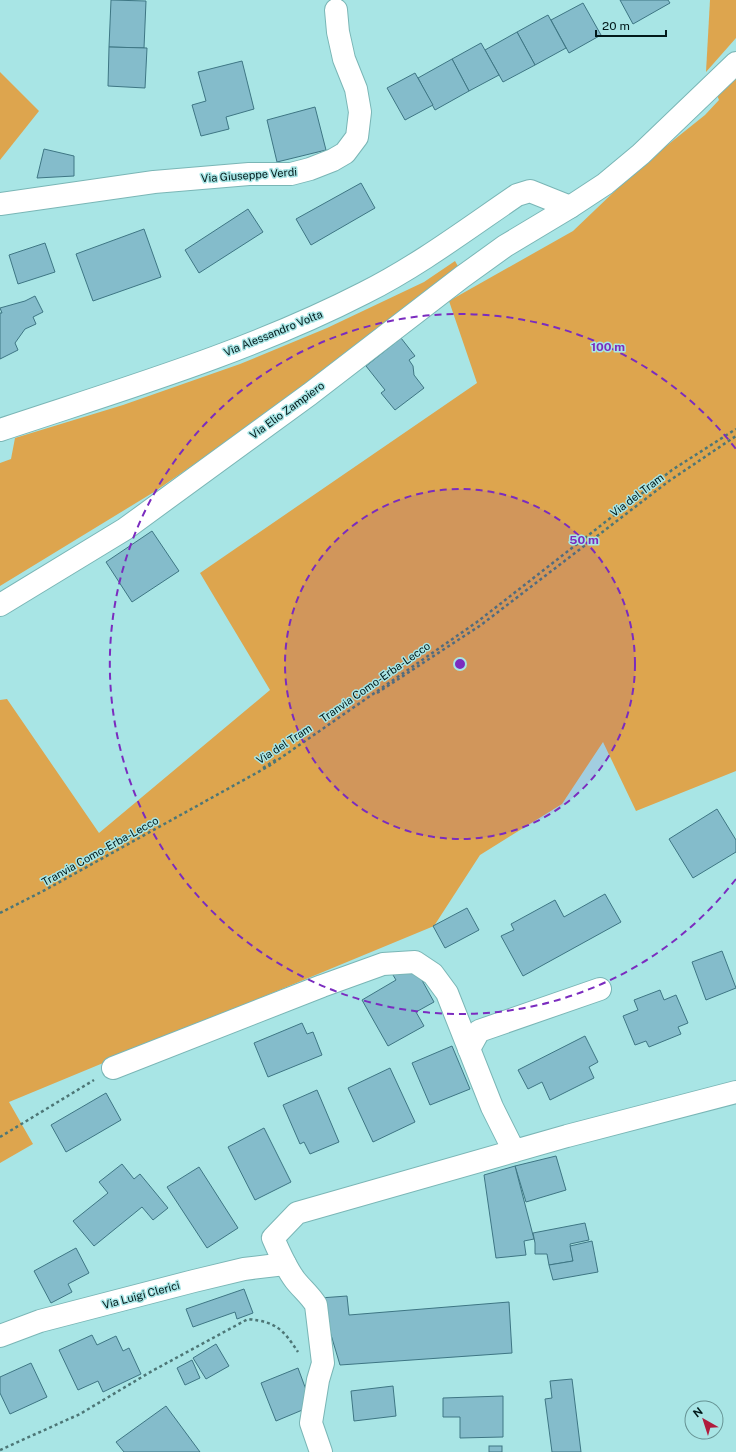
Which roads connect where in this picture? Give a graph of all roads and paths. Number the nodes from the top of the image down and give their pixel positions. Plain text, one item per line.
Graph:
1 (336, 10) dead end
2 (736, 63) edge
3 (0, 204) edge
4 (570, 207) junction
5 (736, 429) edge
6 (0, 430) edge
7 (736, 436) edge
8 (0, 605) edge
9 (0, 913) edge
10 (600, 989) dead end
11 (469, 1049) junction
12 (113, 1068) joint
13 (736, 1092) edge
14 (0, 1136) edge
15 (514, 1151) junction
16 (285, 1264) junction
17 (0, 1336) edge
18 (318, 1380) junction
19 (0, 1450) edge
20 (321, 1452) edge

1 - 3 street, Via Giuseppe Verdi
2 - 4 street, Via Elio Zampiero
4 - 6 street, Via Alessandro Volta
4 - 8 street, Via Elio Zampiero
5 - 9 path, Tranvia Como-Erba-Lecco
7 - 9 path, Via del Tram
10 - 11 street
11 - 12 street
11 - 15 street
12 - 14 path
13 - 15 street
15 - 16 street
16 - 17 street, Via Luigi Clerici
16 - 18 street
18 - 19 path
18 - 20 street

